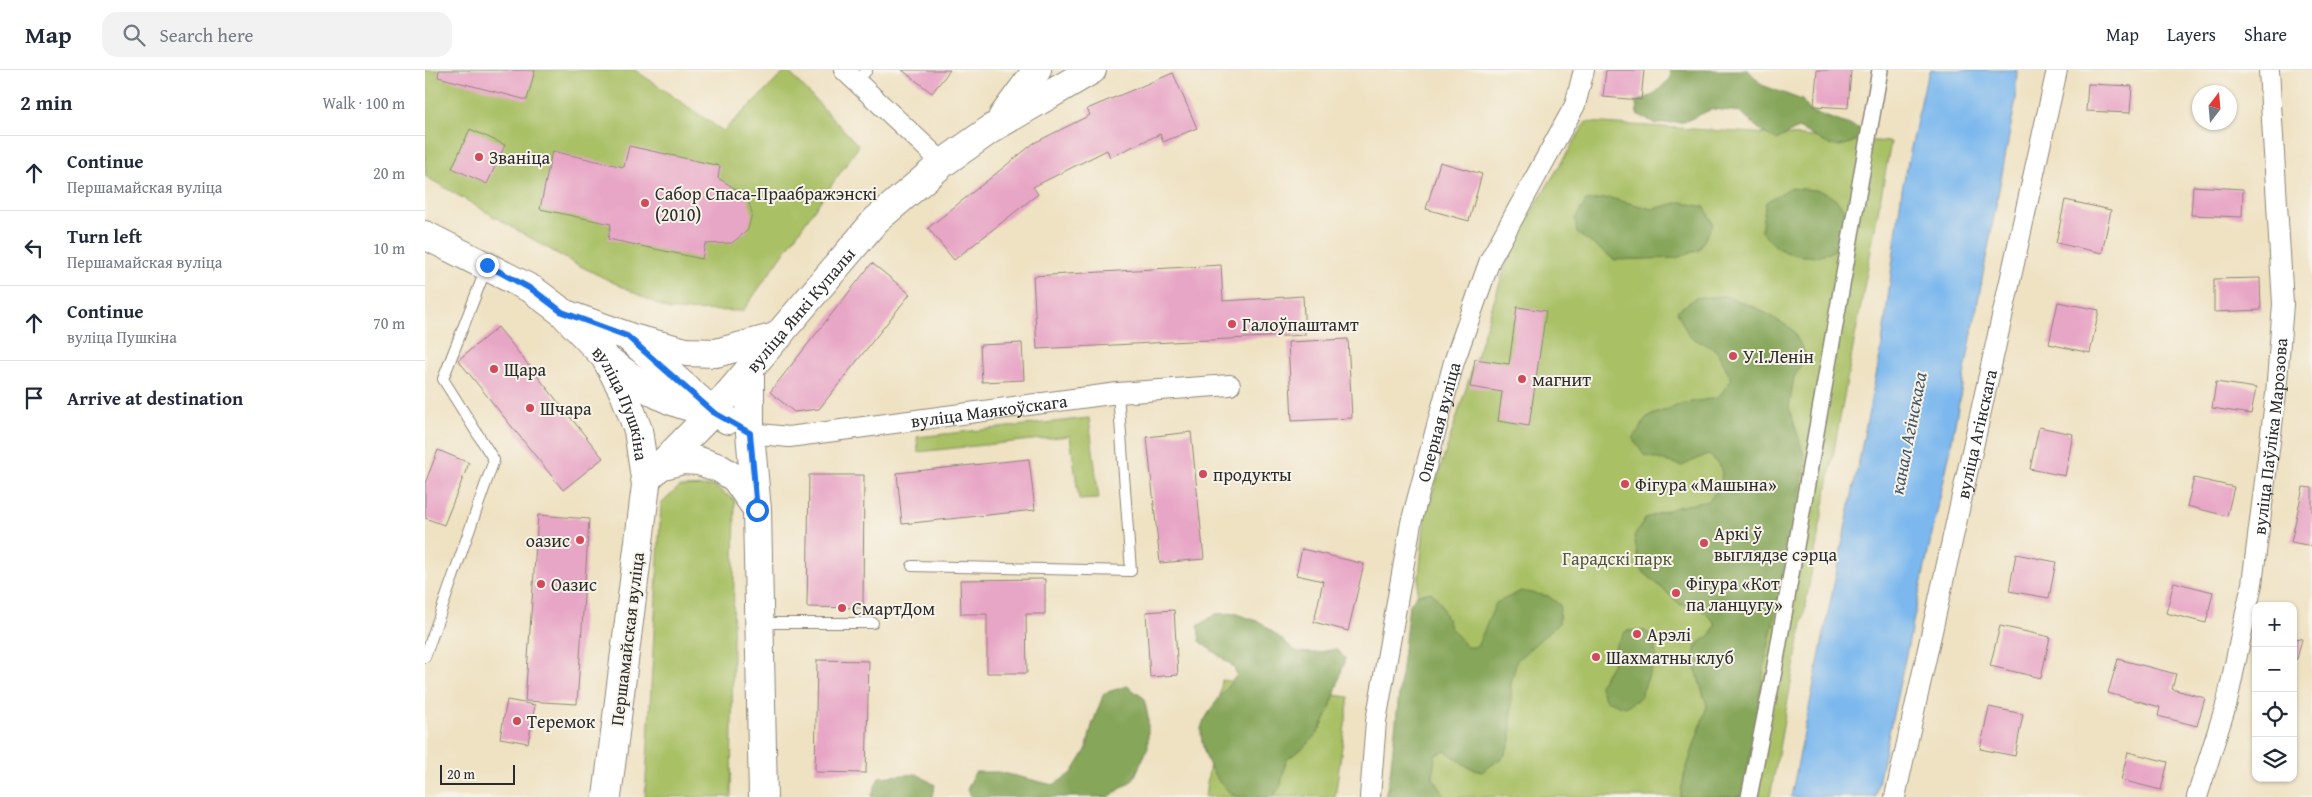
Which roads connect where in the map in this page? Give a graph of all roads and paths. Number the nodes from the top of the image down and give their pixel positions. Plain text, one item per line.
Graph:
1 (1037, 70) edge
2 (1092, 70) edge
3 (1584, 70) edge
4 (1880, 70) edge
5 (2057, 70) edge
6 (2269, 70) edge
7 (856, 74) edge
8 (994, 127) junction
9 (943, 164) junction
10 (425, 235) edge
11 (487, 265) junction
12 (562, 312) junction
13 (627, 336) junction
14 (779, 336) junction
15 (605, 357) junction
16 (750, 370) junction
17 (1230, 385) dead end
18 (1118, 393) junction
19 (713, 412) junction
20 (750, 433) junction
21 (653, 473) junction
22 (757, 510) junction
23 (912, 566) dead end
24 (761, 622) junction
25 (873, 623) dead end
26 (425, 657) edge
27 (607, 797) edge
28 (763, 797) edge
29 (1370, 797) edge
30 (1749, 797) edge
31 (1895, 797) edge
32 (2197, 797) edge

1 - 8 main road
2 - 8 main road, вуліца Янкі Купалы
3 - 29 street, Оперная вуліца
4 - 30 street
5 - 31 street, вуліца Агінскага
6 - 32 street, вуліца Паўліка Марозова
7 - 9 street
8 - 9 main road, вуліца Янкі Купалы
9 - 14 main road, вуліца Янкі Купалы
10 - 11 main road, вуліца Пушкіна
11 - 12 main road, вуліца Пушкіна
11 - 26 lane
12 - 13 main road, вуліца Пушкіна
12 - 15 main road, вуліца Пушкіна
13 - 14 main road
13 - 19 main road, вуліца Пушкіна
14 - 16 main road, вуліца Янкі Купалы
15 - 19 main road
15 - 21 main road, вуліца Пушкіна
16 - 19 main road, вуліца Янкі Купалы
16 - 20 main road
17 - 18 street, вуліца Маякоўскага
18 - 20 street, вуліца Маякоўскага
18 - 23 lane
19 - 20 main road
19 - 21 main road, вуліца Янкі Купалы
20 - 22 main road
21 - 22 main road
21 - 27 main road, Першамайская вуліца
22 - 24 main road
24 - 25 lane
24 - 28 main road

